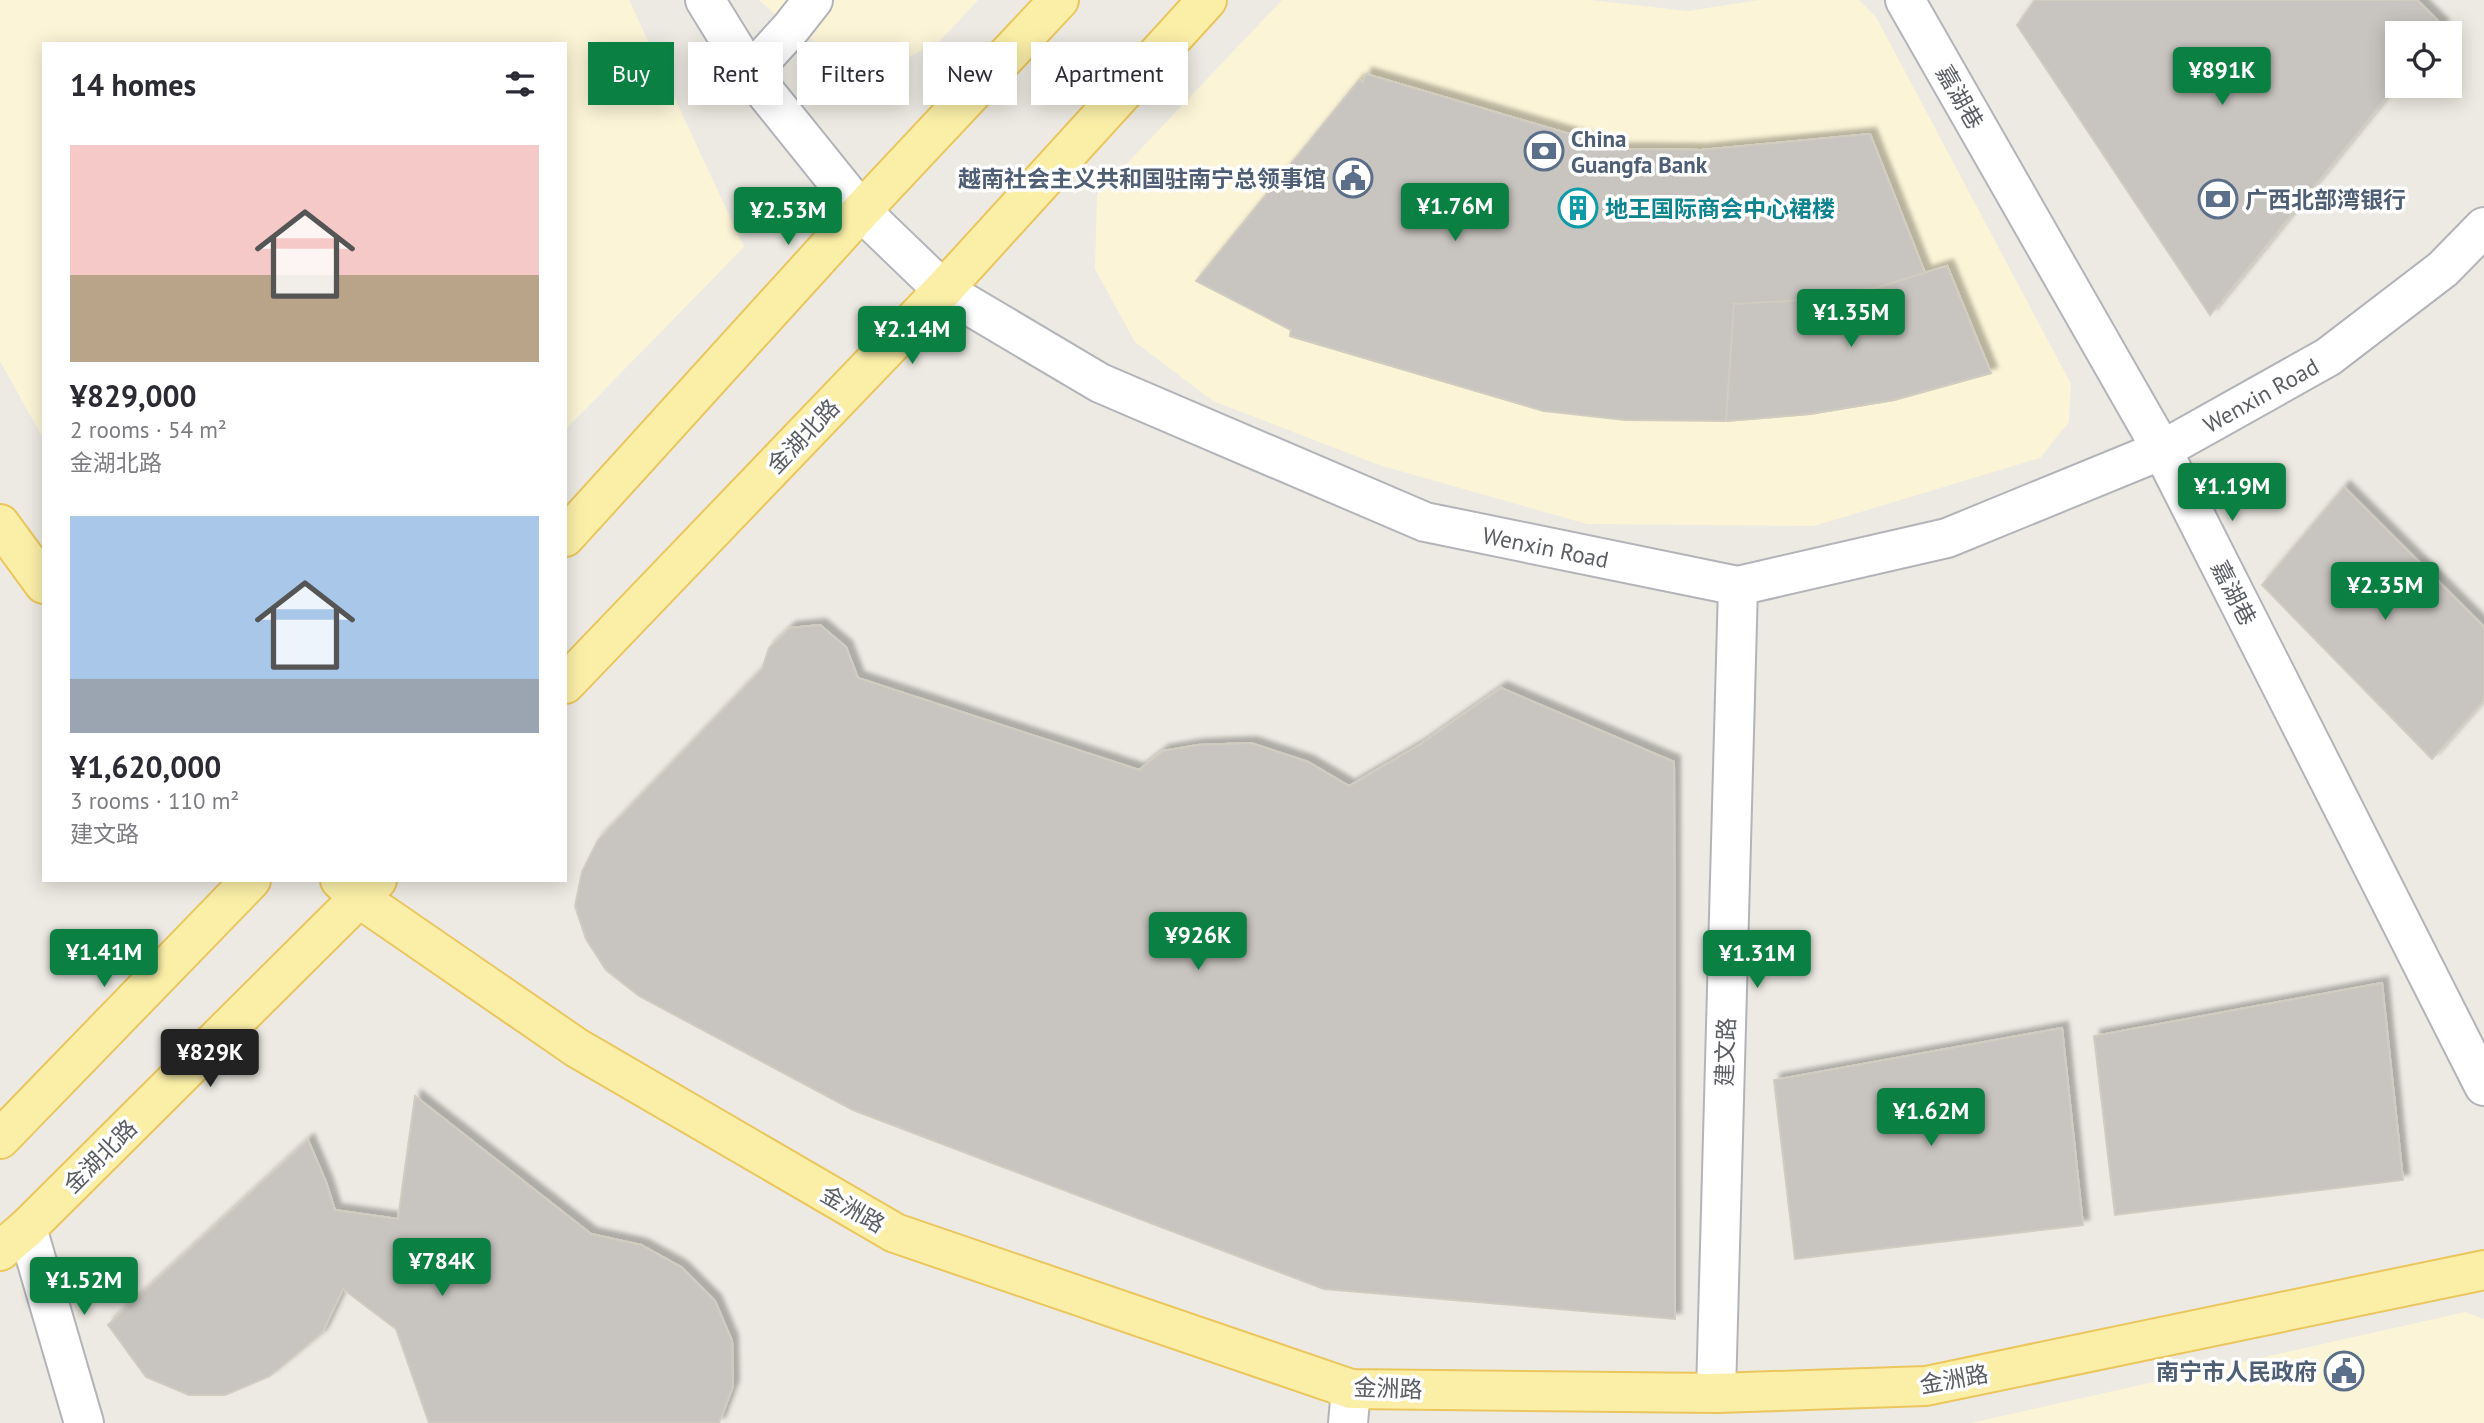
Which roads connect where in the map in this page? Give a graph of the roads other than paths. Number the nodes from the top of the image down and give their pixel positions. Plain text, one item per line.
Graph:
1 (705, 0) edge
2 (813, 0) edge
3 (1059, 0) edge
4 (1207, 0) edge
5 (1905, 0) edge
6 (731, 42) edge
7 (778, 42) edge
8 (776, 105) edge
9 (861, 211) junction
10 (2484, 227) edge
11 (943, 290) junction
12 (2162, 450) junction
13 (0, 524) edge
14 (567, 535) edge
15 (42, 581) edge
16 (1738, 586) junction
17 (567, 682) edge
18 (249, 882) edge
19 (359, 886) edge
20 (2484, 1086) edge
21 (0, 1139) edge
22 (14, 1240) edge
23 (2484, 1270) edge
24 (1716, 1393) junction
25 (1349, 1406) edge
26 (84, 1423) edge

1 - 6 street, Wenxin Road
2 - 7 street
3 - 9 main road
4 - 11 main road, 金湖北路
5 - 12 street, 嘉湖巷
8 - 9 street, Wenxin Road
9 - 11 street, Wenxin Road
9 - 14 main road
10 - 12 street, Wenxin Road
11 - 16 street, Wenxin Road
11 - 17 main road, 金湖北路
12 - 16 street, Wenxin Road
12 - 20 street, 嘉湖巷
13 - 15 main road
16 - 24 street, 建文路
18 - 21 main road
19 - 22 main road, 金湖北路
19 - 25 main road, 金洲路
22 - 26 street
23 - 24 main road, 金洲路
24 - 25 main road, 金洲路

